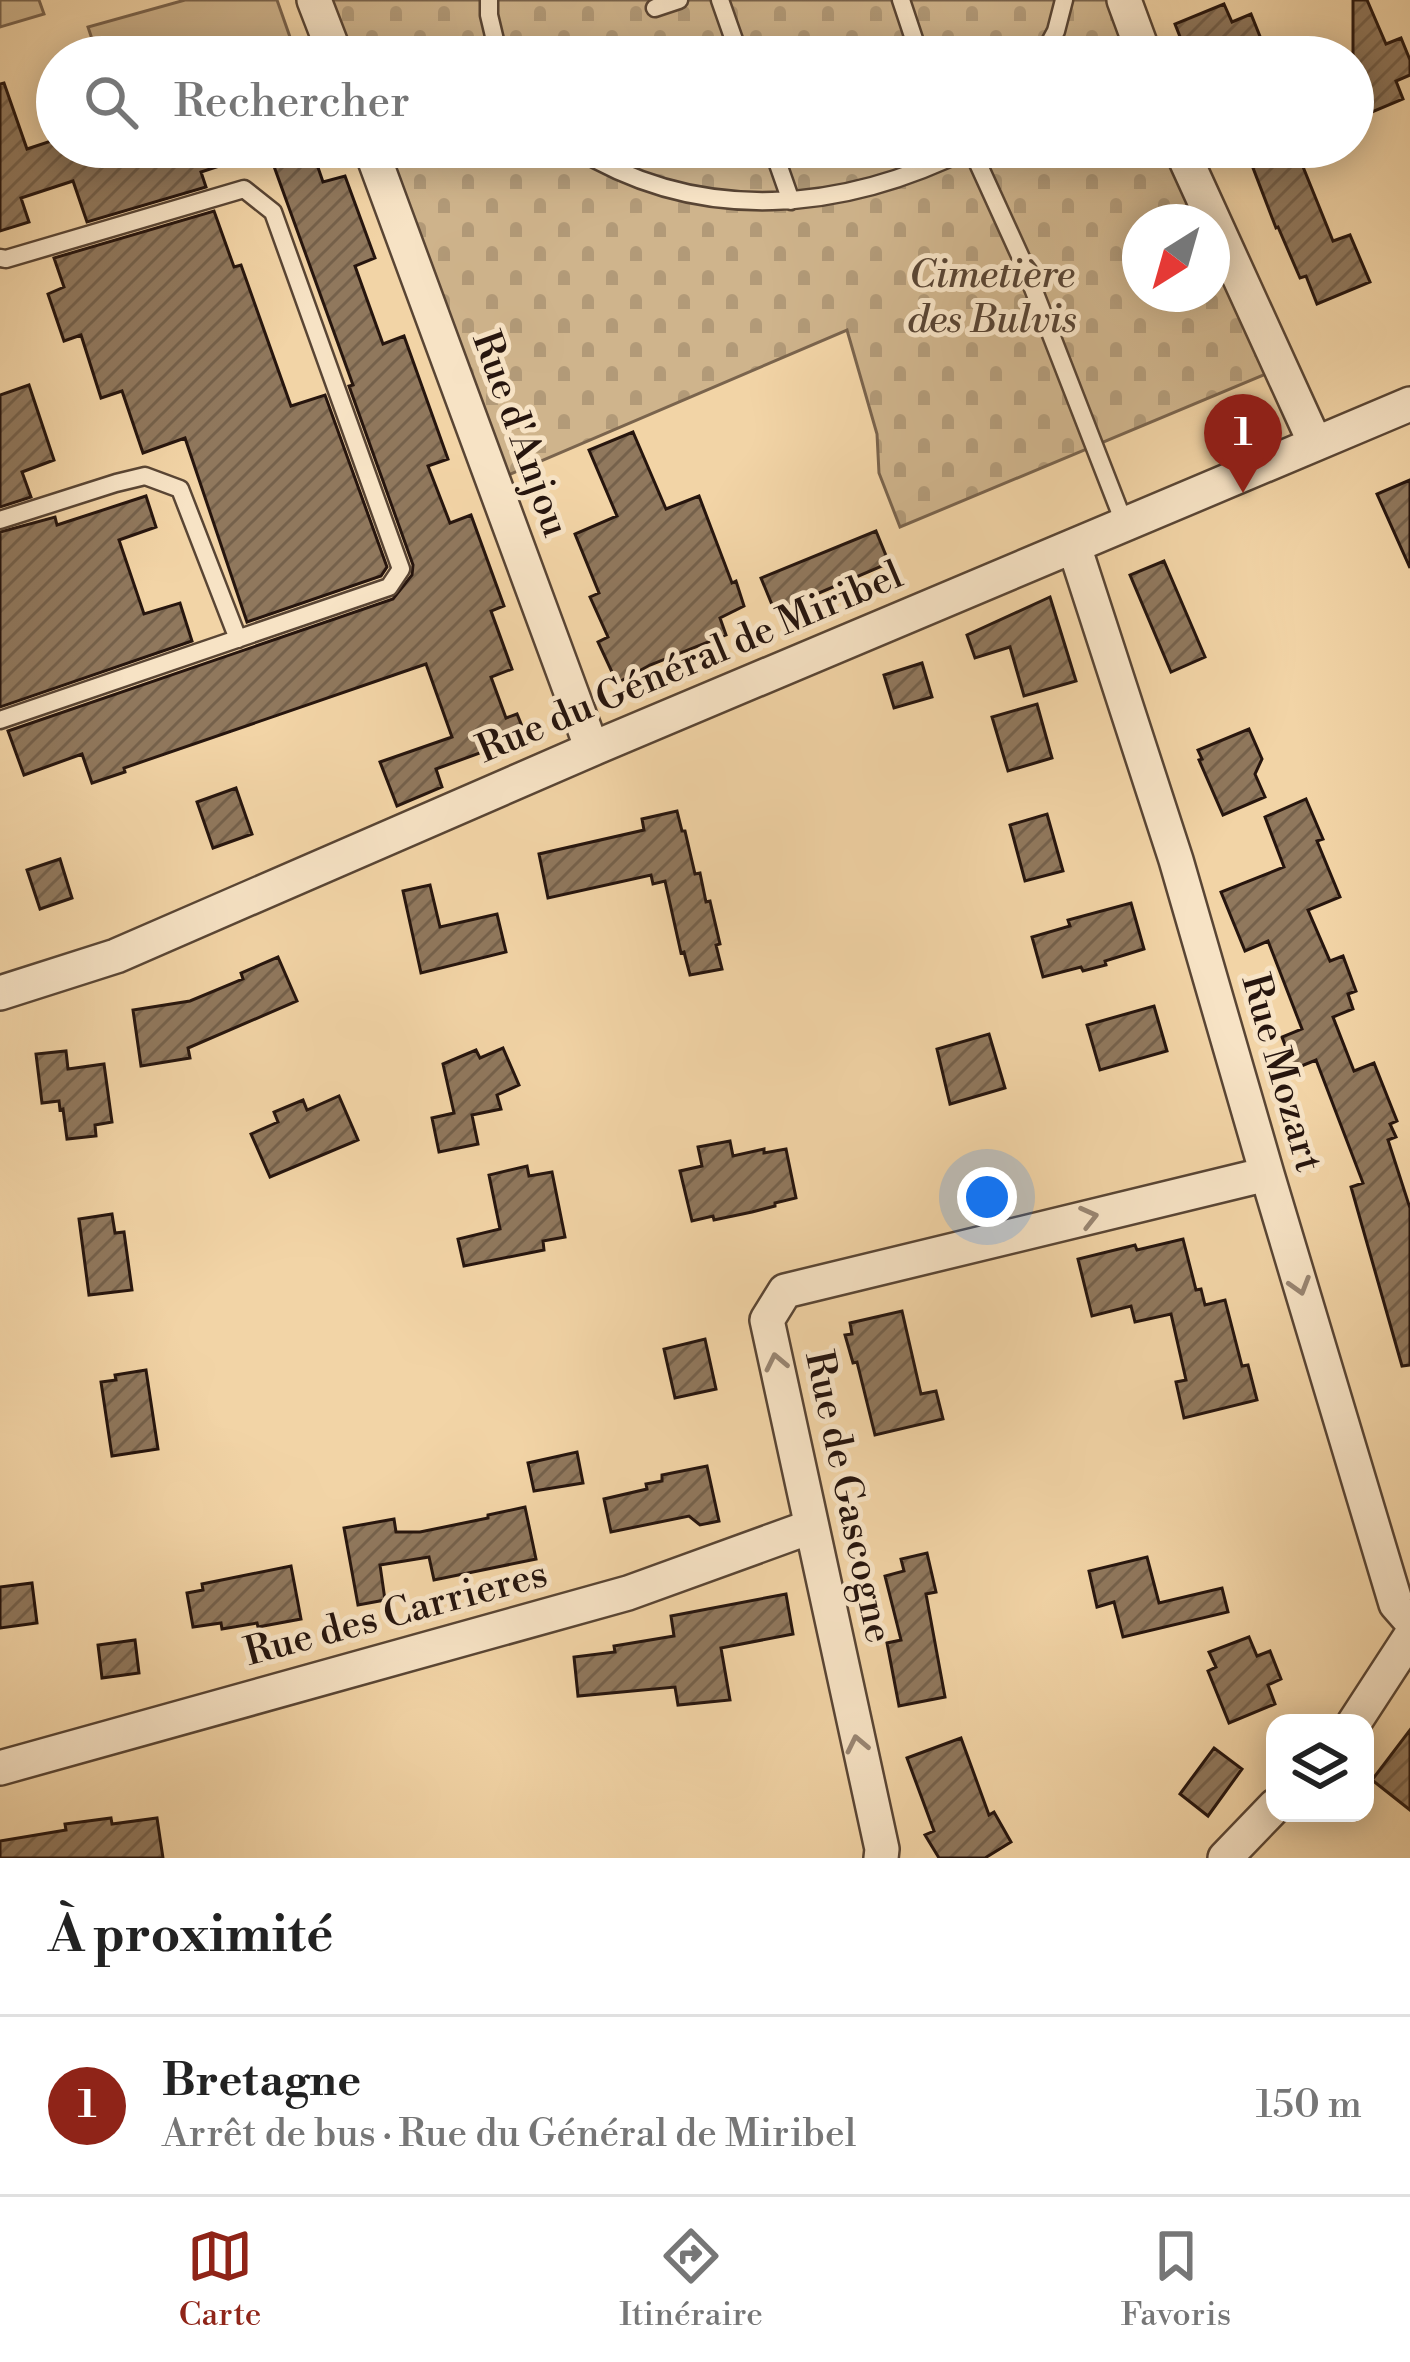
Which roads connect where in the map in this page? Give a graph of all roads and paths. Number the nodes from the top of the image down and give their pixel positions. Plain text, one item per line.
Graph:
1 (314, 0) edge
2 (489, 0) edge
3 (679, 0) edge
4 (721, 0) edge
5 (901, 0) edge
6 (1064, 0) edge
7 (1124, 0) edge
8 (655, 8) dead end
9 (328, 36) edge
10 (494, 36) edge
11 (733, 36) edge
12 (913, 36) edge
13 (1052, 36) edge
14 (1137, 36) edge
15 (378, 168) edge
16 (613, 168) edge
17 (779, 168) edge
18 (912, 168) edge
19 (981, 168) edge
20 (1190, 168) edge
21 (791, 201) junction
22 (0, 258) edge
23 (1410, 404) edge
24 (1316, 443) junction
25 (0, 520) edge
26 (1125, 525) junction
27 (1074, 546) junction
28 (238, 639) junction
29 (0, 720) edge
30 (592, 749) junction
31 (0, 993) edge
32 (1267, 1174) junction
33 (810, 1527) junction
34 (1410, 1620) edge
35 (1410, 1637) edge
36 (1360, 1714) edge
37 (0, 1768) edge
38 (1266, 1815) edge
39 (880, 1858) edge
40 (1225, 1858) edge

1 - 9 street
2 - 10 lane
3 - 8 lane
4 - 11 lane
5 - 12 lane
6 - 13 lane
7 - 14 street
15 - 30 street, Rue d'Anjou
16 - 21 lane
17 - 21 lane
18 - 21 lane
19 - 26 lane
20 - 24 street
22 - 28 lane
23 - 24 street, Rue du Général de Miribel
24 - 26 street, Rue du Général de Miribel
25 - 28 lane
26 - 27 street, Rue du Général de Miribel
27 - 30 street, Rue du Général de Miribel
27 - 32 street, Rue Mozart
28 - 29 lane
30 - 31 street, Rue du Général de Miribel
33 -> 32 street, Rue de Gascogne
32 -> 34 street, Rue Mozart
33 - 37 street, Rue des Carrieres
39 -> 33 street, Rue de Gascogne
35 - 36 street
38 - 40 street

